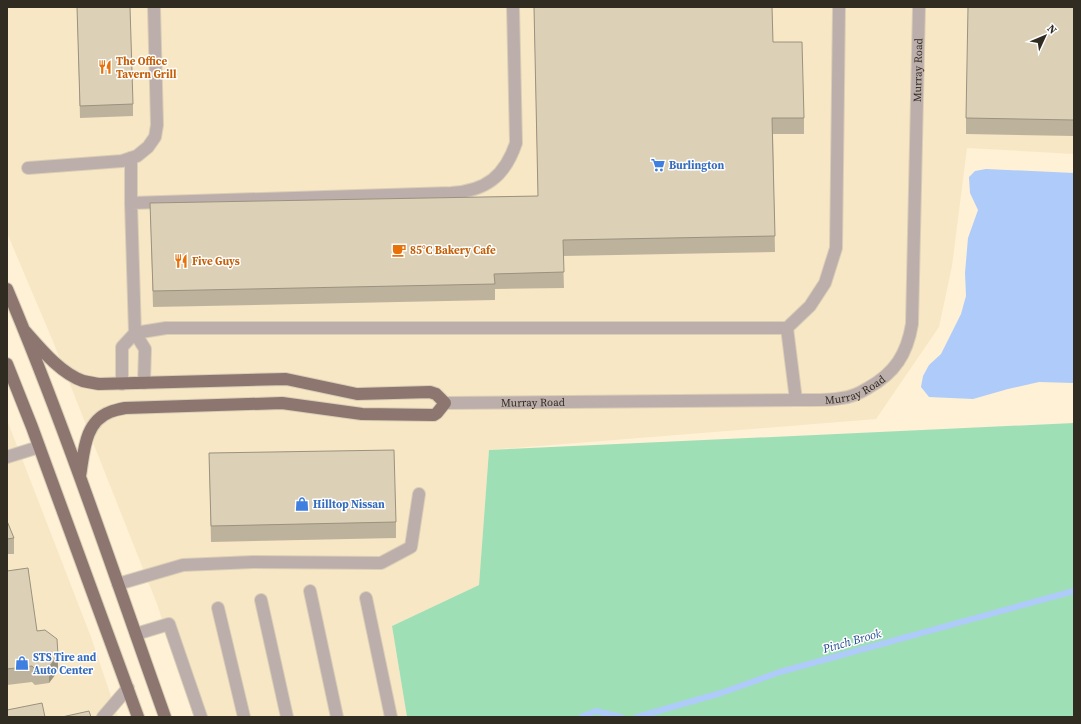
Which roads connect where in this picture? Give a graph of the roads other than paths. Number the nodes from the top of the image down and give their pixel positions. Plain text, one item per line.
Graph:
1 (154, 7) edge
2 (513, 7) edge
3 (839, 7) edge
4 (919, 7) edge
5 (131, 158) junction
6 (28, 168) dead end
7 (131, 203) junction
8 (7, 289) edge
9 (787, 328) junction
10 (24, 330) junction
11 (135, 333) junction
12 (7, 364) edge
13 (144, 383) junction
14 (122, 384) junction
15 (796, 400) junction
16 (445, 403) junction
17 (39, 446) junction
18 (7, 457) edge
19 (80, 476) junction
20 (419, 494) dead end
21 (118, 584) junction
22 (310, 591) dead end
23 (366, 598) dead end
24 (261, 600) dead end
25 (218, 608) dead end
26 (136, 634) junction
27 (128, 688) junction
28 (103, 717) edge
29 (138, 717) edge
30 (165, 717) edge
31 (201, 717) edge
32 (244, 717) edge
33 (287, 717) edge
34 (337, 717) edge
35 (391, 717) edge

1 - 5 street
2 - 7 street
3 - 9 street
4 - 15 street, Murray Road
5 - 6 street
5 - 7 street
7 - 11 street
8 - 10 main road
9 - 11 street
9 - 15 street
10 - 14 main road
10 - 19 main road
11 - 13 street
11 - 14 street
12 - 17 main road
13 - 14 main road
13 - 16 main road
15 - 16 street, Murray Road
16 - 19 main road
17 - 18 street
17 - 27 main road
19 - 21 main road
20 - 21 street
21 - 26 main road
22 - 34 street
23 - 35 street
24 - 33 street
25 - 32 street
26 - 30 main road
26 - 31 street
27 - 28 street
27 - 29 main road

